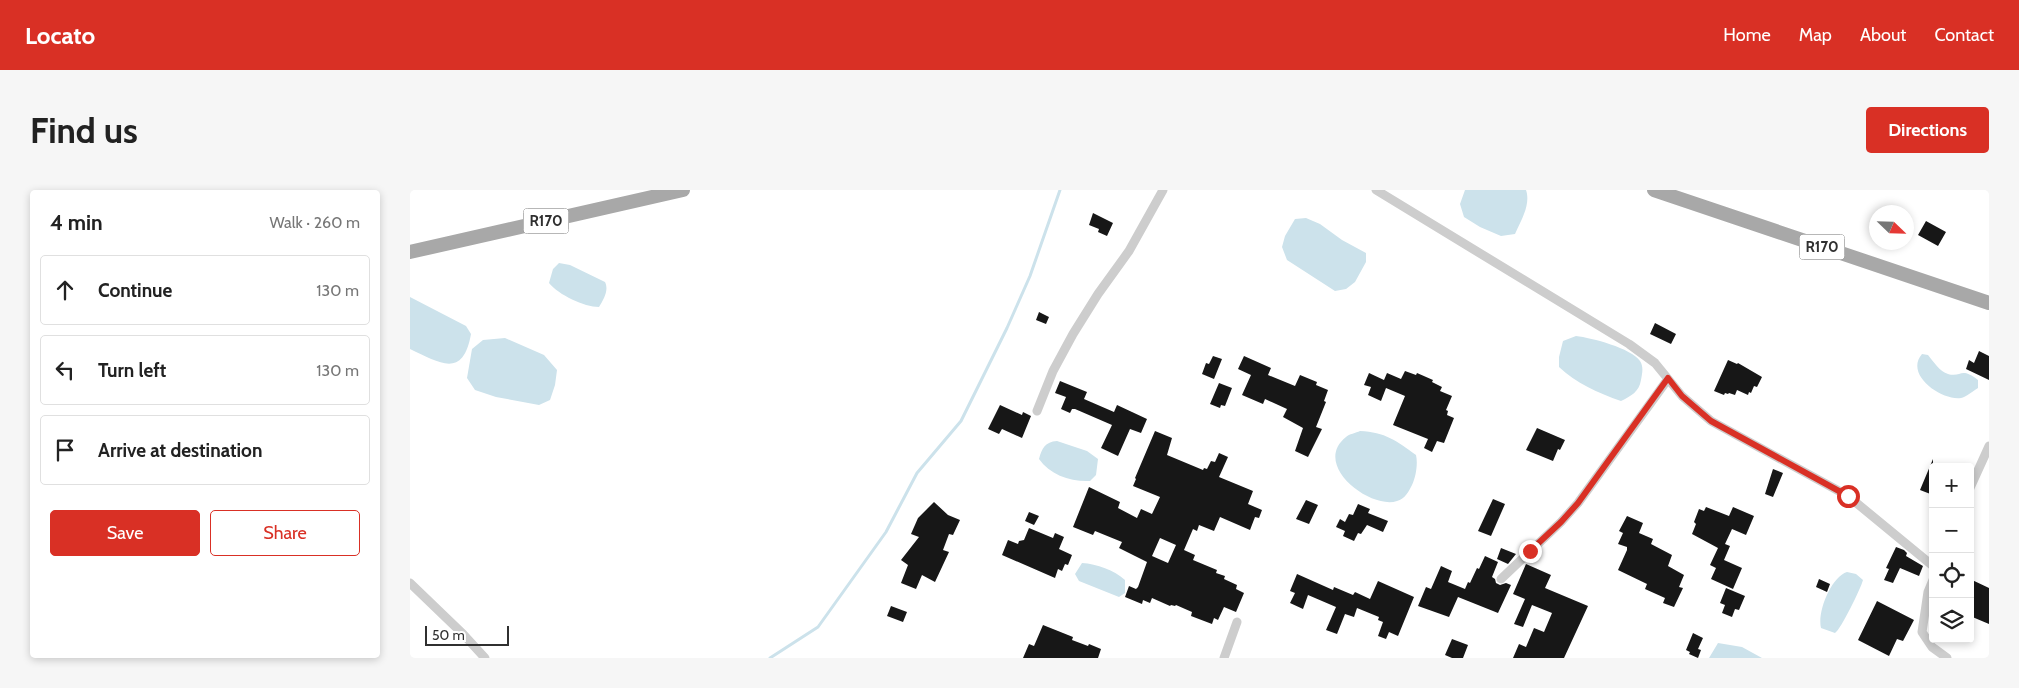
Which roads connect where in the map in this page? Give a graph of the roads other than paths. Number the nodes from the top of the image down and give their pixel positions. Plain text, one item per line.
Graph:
1 (683, 190) edge
2 (1163, 190) edge
3 (1376, 190) edge
4 (1654, 190) edge
5 (410, 252) edge
6 (1989, 303) edge
7 (1668, 378) junction
8 (1037, 411) dead end
9 (1989, 446) edge
10 (1974, 479) edge
11 (1929, 563) edge
12 (1501, 579) dead end
13 (410, 583) edge
14 (1929, 590) edge
15 (1237, 622) dead end
16 (485, 658) edge
17 (1224, 658) edge
18 (1947, 658) edge

1 - 5 main road, R170
2 - 8 street
3 - 7 street
4 - 6 main road, R170
7 - 11 street
7 - 12 street
9 - 10 street
13 - 16 street
14 - 18 street
15 - 17 street

